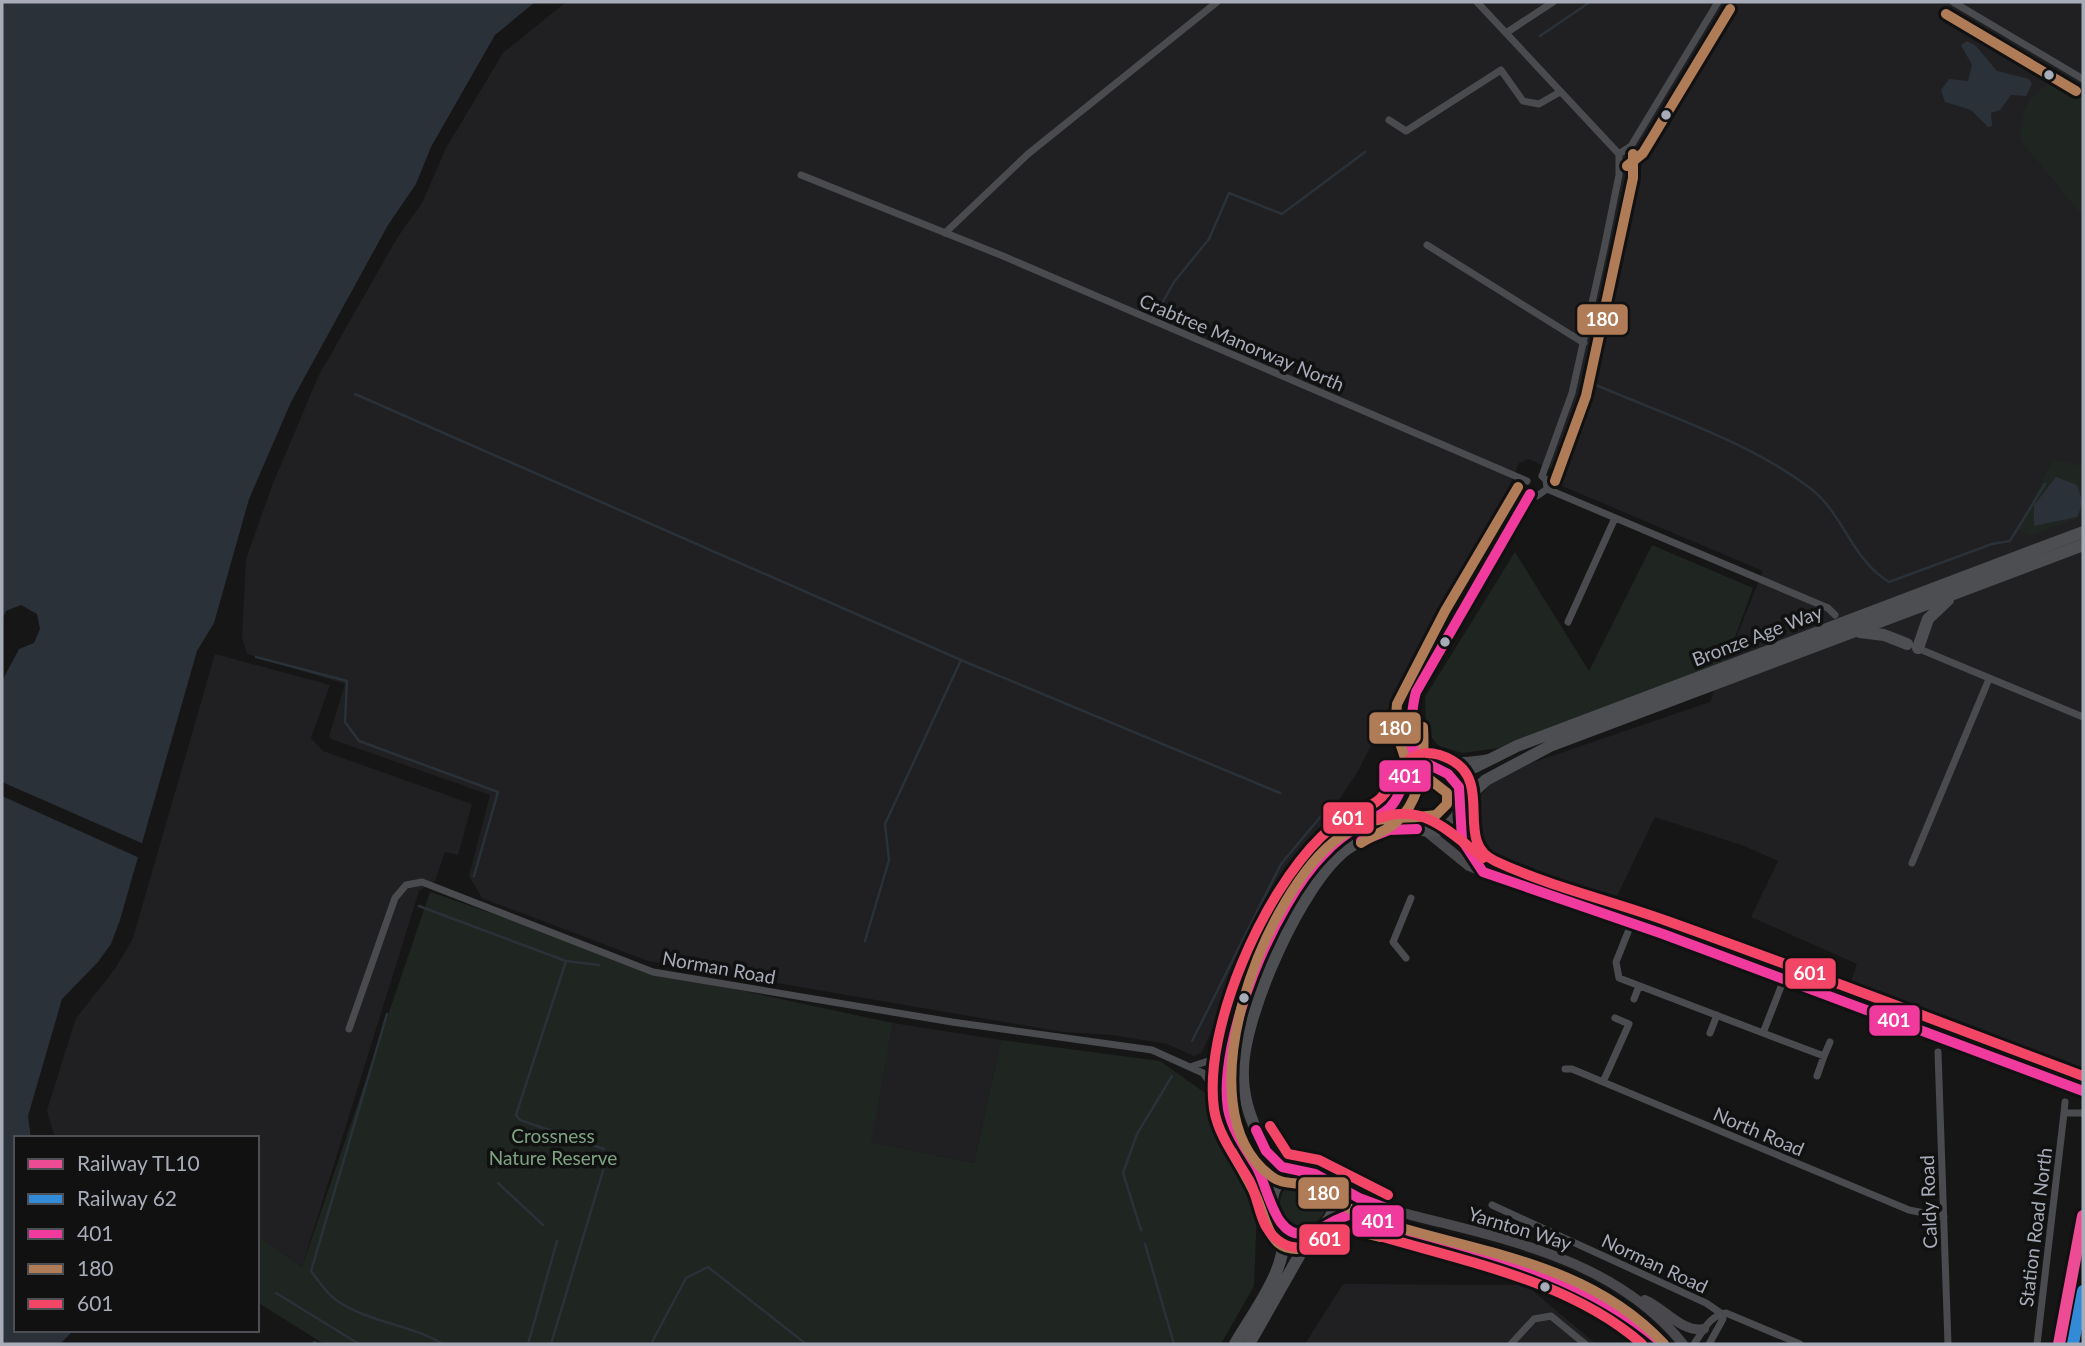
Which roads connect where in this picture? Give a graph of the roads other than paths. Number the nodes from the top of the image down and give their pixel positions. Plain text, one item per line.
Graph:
1 (1217, 2) edge
2 (1477, 2) edge
3 (1553, 2) edge
4 (1718, 2) edge
5 (1954, 3) edge
6 (1506, 33) junction
7 (2083, 79) edge
8 (1560, 92) junction
9 (1389, 120) dead end
10 (1619, 154) junction
11 (802, 175) dead end
12 (945, 233) junction
13 (1427, 244) dead end
14 (1584, 343) junction
15 (1542, 476) junction
16 (1527, 481) junction
17 (1547, 489) junction
18 (1530, 494) junction
19 (1615, 518) junction
20 (2083, 532) edge
21 (2083, 545) edge
22 (1954, 594) junction
23 (1835, 615) dead end
24 (1568, 622) dead end
25 (1856, 631) junction
26 (1912, 646) junction
27 (1989, 679) junction
28 (2083, 718) edge
29 (1410, 734) junction
30 (1415, 744) junction
31 (1497, 757) junction
32 (1440, 770) junction
33 (1400, 792) junction
34 (1460, 807) junction
35 (1422, 830) junction
36 (1912, 863) dead end
37 (1483, 872) junction
38 (1411, 898) dead end
39 (1632, 922) junction
40 (1406, 958) dead end
41 (1784, 979) junction
42 (1639, 986) junction
43 (1634, 999) dead end
44 (1717, 1016) junction
45 (1615, 1018) dead end
46 (349, 1029) dead end
47 (1710, 1033) dead end
48 (1763, 1033) junction
49 (1233, 1041) junction
50 (1830, 1042) dead end
51 (1824, 1056) junction
52 (1936, 1057) dead end
53 (1186, 1063) junction
54 (1564, 1069) dead end
55 (1816, 1076) dead end
56 (1603, 1082) junction
57 (2083, 1091) edge
58 (2066, 1102) dead end
59 (1228, 1108) junction
60 (2064, 1113) junction
61 (2083, 1113) edge
62 (1296, 1171) junction
63 (1327, 1181) junction
64 (1272, 1197) junction
65 (1495, 1206) dead end
66 (1944, 1217) junction
67 (1328, 1222) junction
68 (1282, 1227) junction
69 (1317, 1231) junction
70 (1633, 1294) junction
71 (1601, 1301) junction
72 (1722, 1314) junction
73 (1704, 1329) junction
74 (1235, 1344) edge
75 (1250, 1344) edge
76 (1511, 1344) edge
77 (1585, 1344) edge
78 (1643, 1344) edge
79 (1663, 1344) edge
80 (1683, 1344) edge
81 (1694, 1344) edge
82 (1709, 1344) edge
83 (1800, 1344) edge
84 (1948, 1344) edge
85 (2037, 1344) edge

1 - 12 street
2 - 6 street
3 - 6 street
4 - 10 street
5 - 7 street
6 - 8 street
8 - 9 street
8 - 10 street
10 - 14 street
11 - 12 street, Crabtree Manorway North
12 - 16 street, Crabtree Manorway North
13 - 14 street
14 - 15 street
15 - 16 street
15 - 17 street
16 - 18 street
17 - 18 street
17 - 19 street
18 - 29 street
19 - 23 street
19 - 24 street
20 - 31 main road, Bronze Age Way
21 - 22 main road, Bronze Age Way
22 - 25 main road, Bronze Age Way
22 - 26 main road
25 - 26 main road
25 - 34 main road, Bronze Age Way
26 - 27 street
27 - 28 street
27 - 36 street
29 - 30 street
29 - 33 street
30 - 31 street
30 - 32 street
31 - 32 main road, Bronze Age Way
32 - 33 main road
32 - 34 main road
33 - 35 main road
33 - 49 main road
34 - 35 main road
34 - 37 street
35 - 37 street
35 - 62 main road
37 - 39 street
38 - 40 street
39 - 41 street
39 - 42 street
41 - 48 street
41 - 57 street
42 - 43 street
42 - 44 street
44 - 47 street
44 - 48 street
45 - 56 street
46 - 53 street, Norman Road
48 - 51 street
49 - 53 street
49 - 59 main road
50 - 51 street
51 - 55 street
52 - 66 street, Caldy Road
53 - 59 street, Norman Road
54 - 56 street, North Road
56 - 66 street, North Road
58 - 60 street, Station Road North
59 - 64 main road
60 - 61 street
60 - 85 street, Station Road North
62 - 63 main road
62 - 64 main road
63 - 67 main road
63 - 70 street, Yarnton Way
64 - 68 main road
65 - 72 street, Norman Road
66 - 84 street, Caldy Road
67 - 69 main road
67 - 71 street, Yarnton Way
68 - 69 main road
68 - 74 main road
69 - 75 main road
70 - 73 street
70 - 80 street, Yarnton Way
71 - 78 street
71 - 79 street, Yarnton Way
72 - 73 street, Norman Road
72 - 82 street, Norman Road
72 - 83 street, Norman Road
73 - 81 street, Norman Road
76 - 77 street

